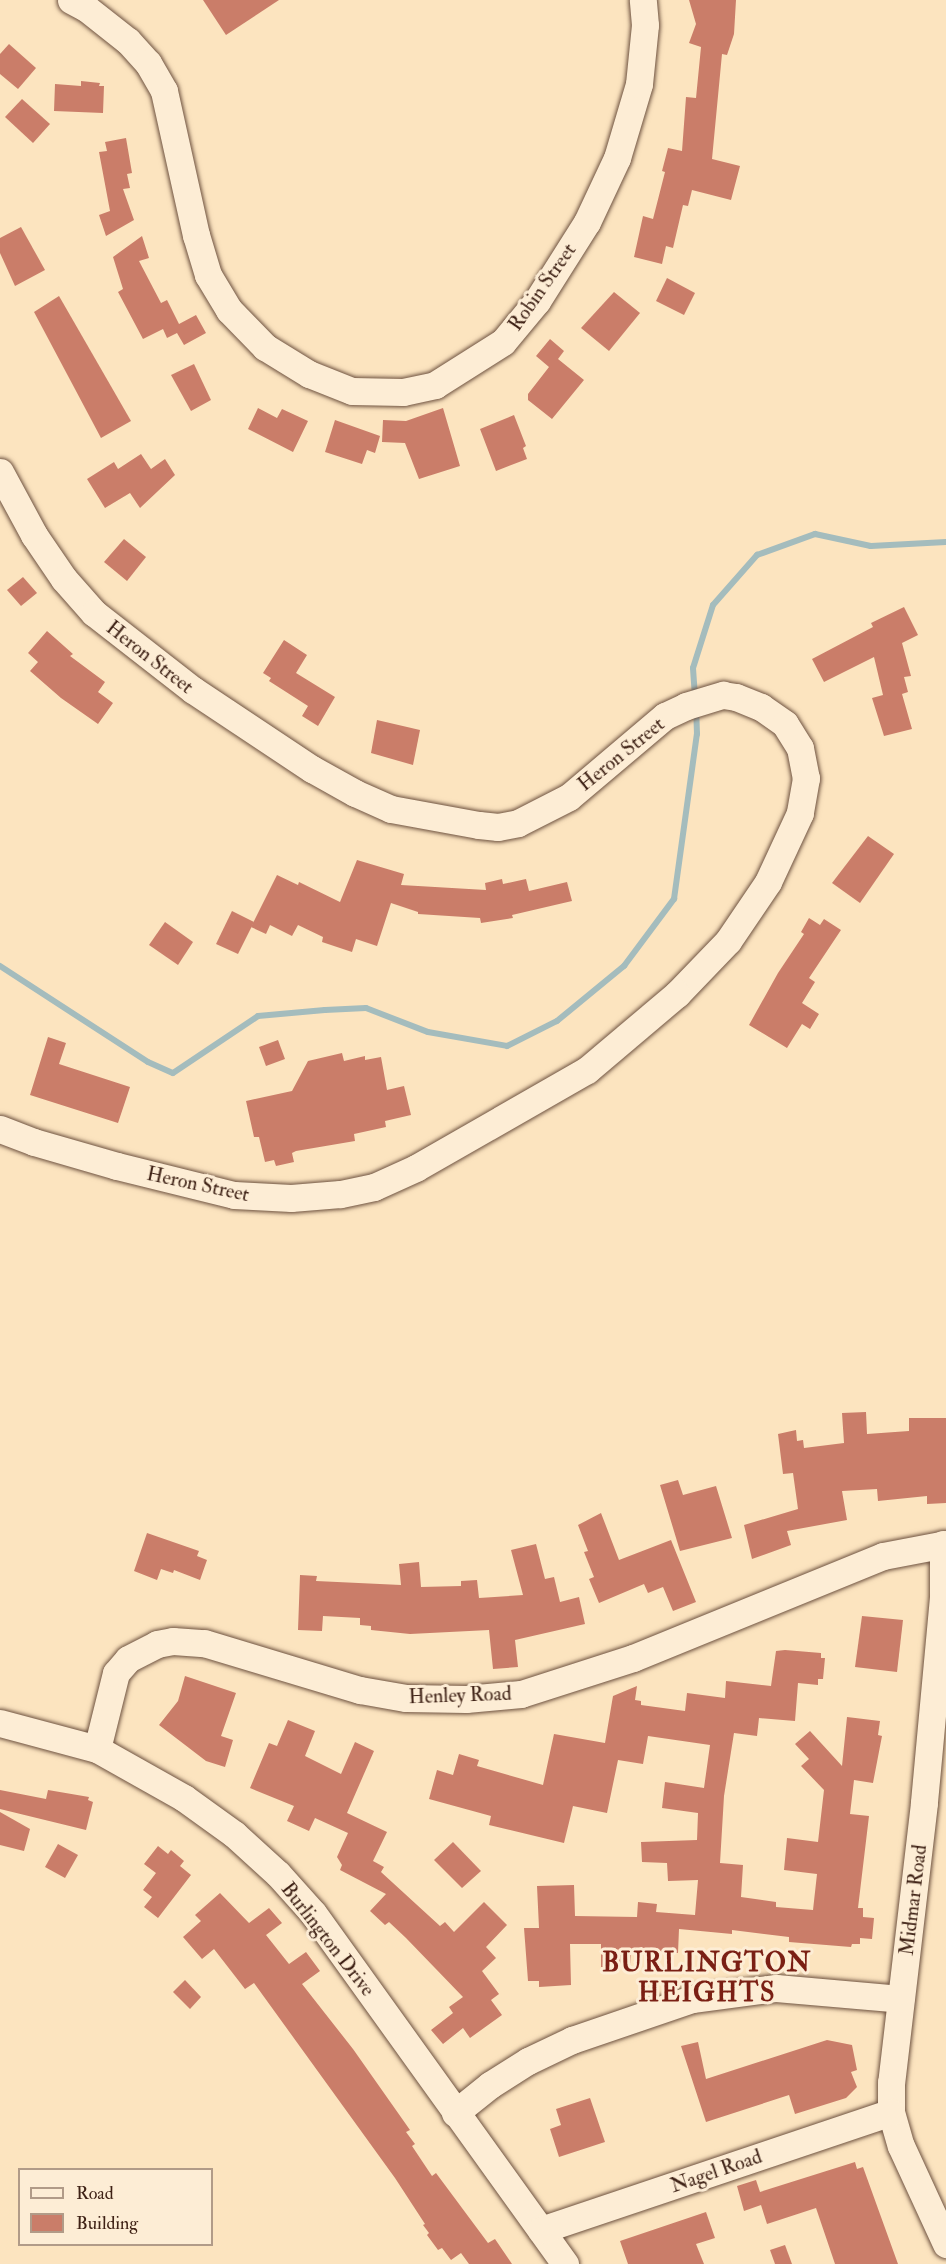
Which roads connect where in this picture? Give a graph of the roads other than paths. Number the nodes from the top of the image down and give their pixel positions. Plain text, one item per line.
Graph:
1 (71, 0) edge
2 (643, 0) edge
3 (0, 472) edge
4 (0, 1129) edge
5 (945, 1544) edge
6 (0, 1723) edge
7 (97, 1749) junction
8 (901, 1999) junction
9 (891, 2112) junction
10 (454, 2113) junction
11 (541, 2230) junction
12 (946, 2244) edge
13 (565, 2264) edge

1 - 2 street, Robin Street
3 - 4 street, Heron Street
5 - 7 street, Henley Road
5 - 8 street, Midmar Road
6 - 7 street, Burlington Drive
7 - 10 street, Burlington Drive
8 - 9 street, Midmar Road
8 - 10 street
9 - 11 street, Nagel Road
9 - 12 street, Midmar Road
10 - 11 street, Burlington Drive
11 - 13 street, Burlington Drive

